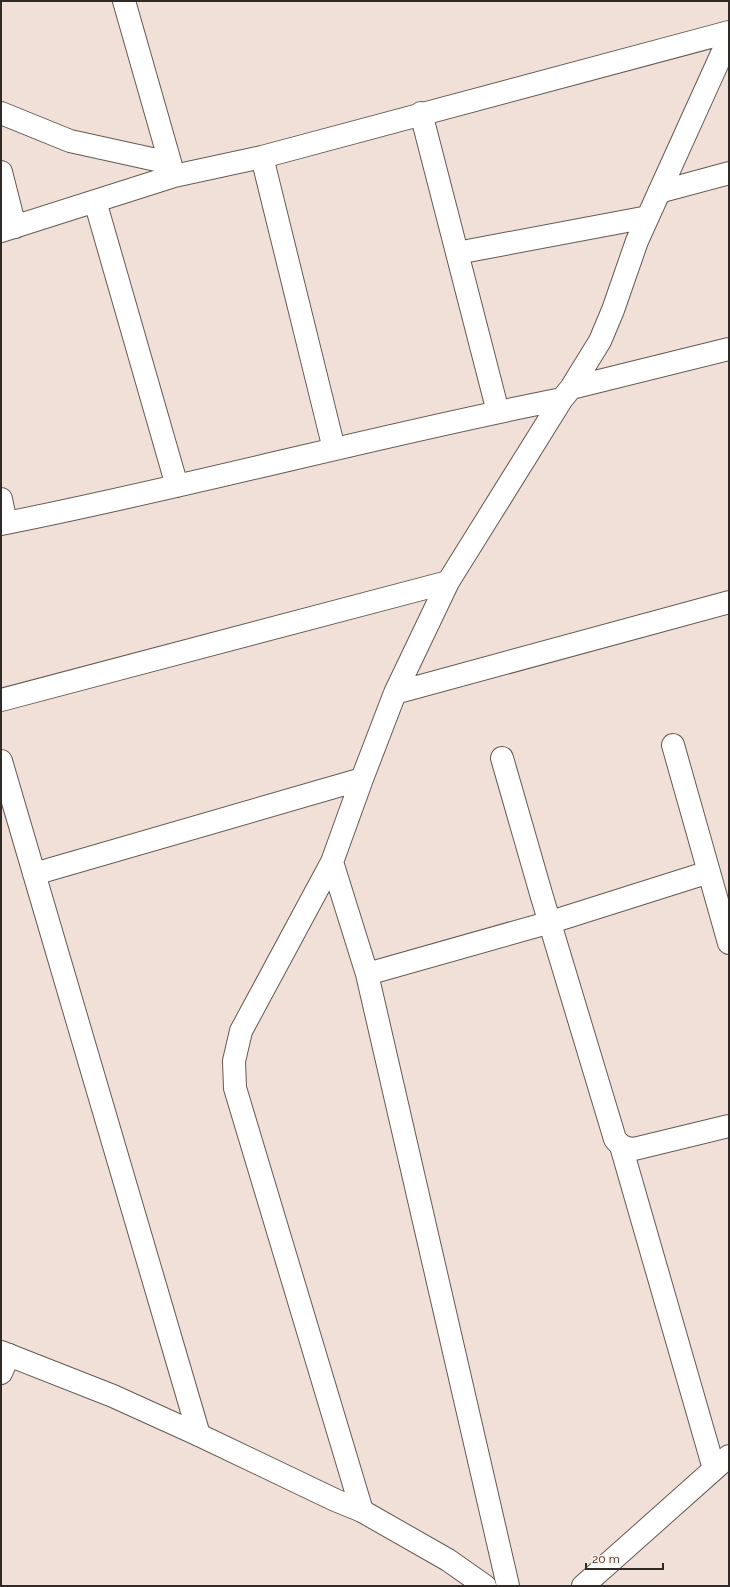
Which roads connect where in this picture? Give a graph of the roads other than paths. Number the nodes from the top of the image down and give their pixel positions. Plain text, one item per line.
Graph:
1 (124, 1) edge
2 (729, 32) edge
3 (729, 38) edge
4 (1, 113) edge
5 (421, 113) junction
6 (262, 157) junction
7 (172, 169) junction
8 (1, 172) edge
9 (729, 173) edge
10 (659, 192) junction
11 (95, 201) junction
12 (648, 217) junction
13 (8, 229) edge
14 (457, 253) junction
15 (729, 349) edge
16 (567, 394) junction
17 (498, 412) junction
18 (334, 449) junction
19 (177, 486) junction
20 (1, 499) edge
21 (4, 523) edge
22 (448, 582) junction
23 (729, 602) edge
24 (395, 693) junction
25 (1, 700) edge
26 (673, 745) dead end
27 (502, 758) dead end
28 (1, 761) edge
29 (362, 780) junction
30 (332, 862) junction
31 (709, 872) junction
32 (34, 874) junction
33 (551, 922) junction
34 (729, 943) edge
35 (367, 974) junction
36 (729, 1126) edge
37 (621, 1146) junction
38 (4, 1360) edge
39 (199, 1435) junction
40 (722, 1463) edge
41 (362, 1511) junction
42 (486, 1586) edge
43 (508, 1586) edge
44 (583, 1586) edge

1 - 7 street
2 - 5 street
3 - 10 street
4 - 7 street
5 - 6 street
5 - 14 street
6 - 7 street
6 - 18 street
7 - 11 street
8 - 13 street
9 - 10 street
10 - 12 street
11 - 13 street
11 - 19 street
12 - 14 street
12 - 16 street
14 - 17 street
15 - 16 street
16 - 17 street
16 - 22 street
17 - 18 street
18 - 19 street
19 - 21 street
20 - 21 street
22 - 24 street
22 - 25 street
23 - 24 street
24 - 29 street
26 - 31 street
27 - 33 street
28 - 32 street
29 - 30 street
29 - 32 street
30 - 35 street
30 - 41 street
31 - 33 street
31 - 34 street
32 - 39 street
33 - 35 street
33 - 37 street
35 - 43 street
36 - 37 street
37 - 40 street
38 - 39 street
39 - 41 street
40 - 44 street
41 - 42 street

